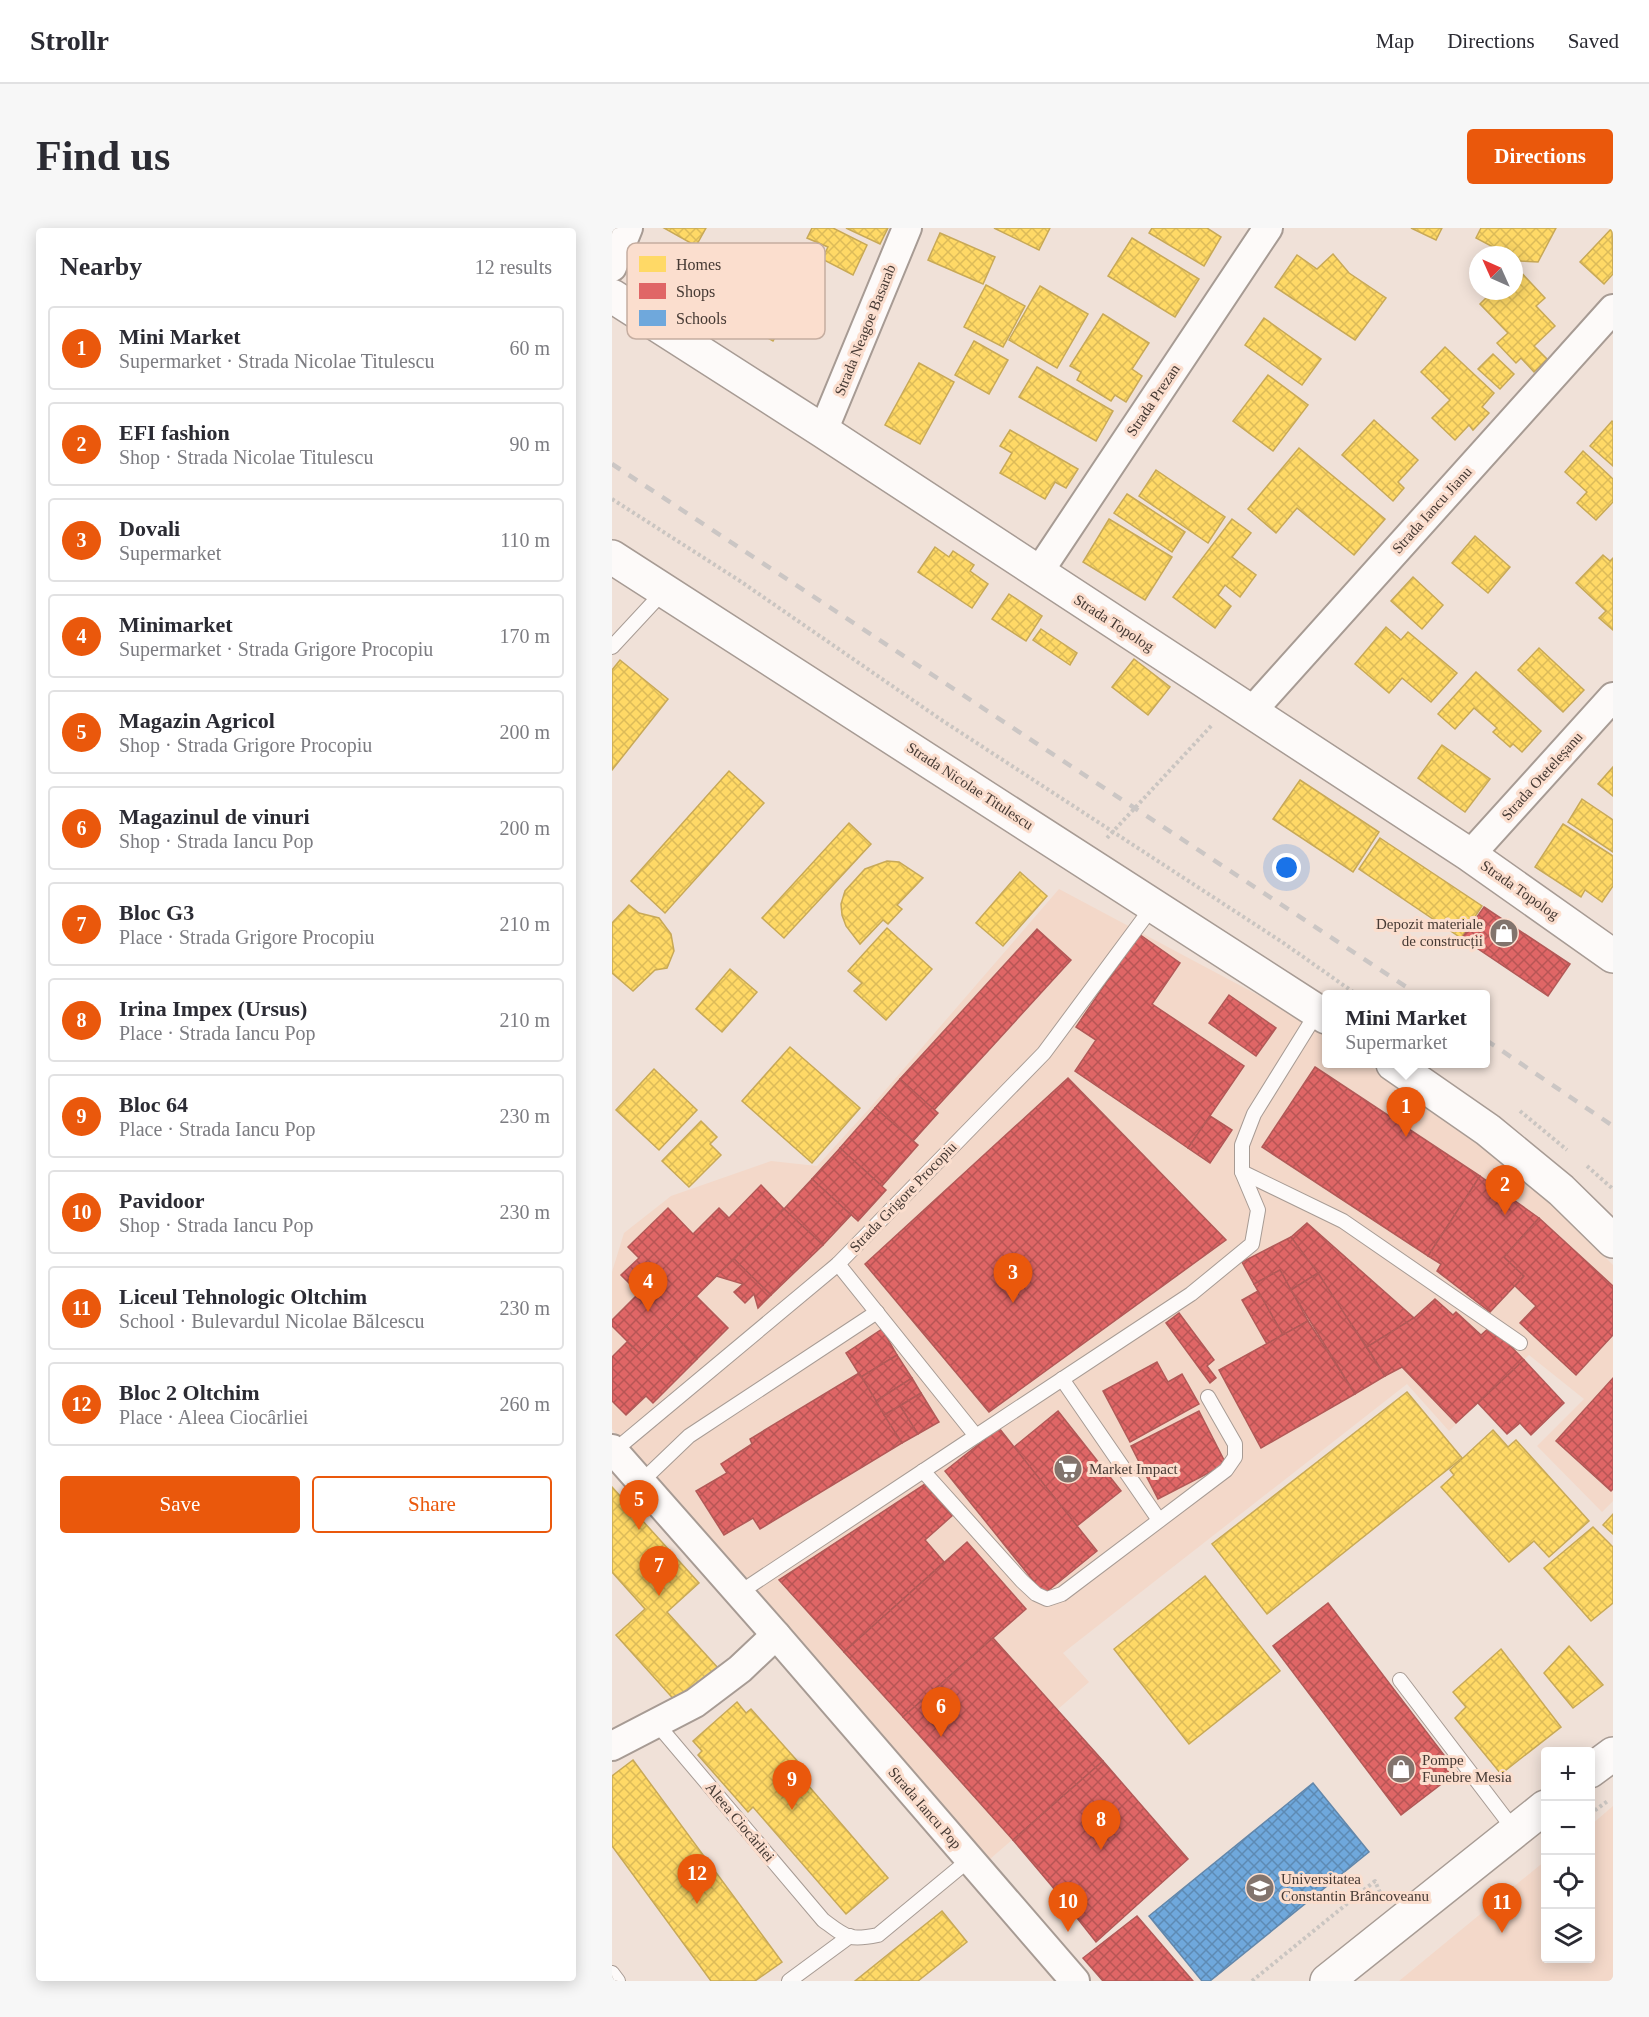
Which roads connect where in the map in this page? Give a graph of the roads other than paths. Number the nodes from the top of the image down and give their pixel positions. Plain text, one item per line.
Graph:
1 (628, 228) edge
2 (908, 228) edge
3 (1268, 228) edge
4 (612, 267) edge
5 (612, 296) edge
6 (627, 306) edge
7 (1613, 309) edge
8 (679, 339) edge
9 (823, 431) junction
10 (612, 557) edge
11 (1038, 573) junction
12 (664, 591) junction
13 (612, 647) edge
14 (1613, 697) edge
15 (1243, 706) junction
16 (1470, 855) junction
17 (1153, 906) junction
18 (1613, 956) edge
19 (1322, 1014) edge
20 (1399, 1068) edge
21 (1242, 1172) junction
22 (1613, 1241) edge
23 (838, 1264) junction
24 (877, 1312) junction
25 (1520, 1343) dead end
26 (1062, 1379) junction
27 (1208, 1397) dead end
28 (976, 1436) junction
29 (613, 1450) edge
30 (923, 1471) junction
31 (641, 1482) junction
32 (1159, 1520) junction
33 (739, 1593) junction
34 (776, 1635) junction
35 (1400, 1680) dead end
36 (657, 1724) junction
37 (612, 1746) edge
38 (1613, 1754) edge
39 (1595, 1767) edge
40 (1541, 1810) edge
41 (1515, 1831) junction
42 (970, 1859) junction
43 (850, 1936) junction
44 (612, 1973) edge
45 (618, 1981) edge
46 (789, 1981) edge
47 (1074, 1981) edge
48 (1327, 1981) edge

1 - 4 street
2 - 9 street, Strada Neagoe Basarab
3 - 11 street, Strada Prezan
5 - 6 main road, Strada Topolog
7 - 15 street, Strada Iancu Jianu
8 - 9 main road, Strada Topolog
9 - 11 main road, Strada Topolog
10 - 12 main road, Strada Nicolae Titulescu
11 - 15 main road, Strada Topolog
12 - 13 lane
12 - 17 main road, Strada Nicolae Titulescu
14 - 16 street, Strada Oteteleșanu
15 - 16 main road, Strada Topolog
16 - 18 main road, Strada Topolog
17 - 19 main road, Strada Nicolae Titulescu
17 - 23 lane, Strada Grigore Procopiu
19 - 21 lane
20 - 22 main road
21 - 25 lane
21 - 26 lane
23 - 24 lane
23 - 29 lane, Strada Grigore Procopiu
24 - 28 lane
24 - 31 lane
26 - 28 lane
26 - 32 lane
27 - 32 lane
28 - 30 lane
29 - 31 street, Strada Grigore Procopiu
30 - 32 lane
30 - 33 lane
31 - 33 street, Strada Grigore Procopiu
33 - 34 street, Strada Grigore Procopiu
34 - 36 street
34 - 42 street, Strada Iancu Pop
35 - 41 lane
36 - 37 street
36 - 43 lane, Aleea Ciocârliei
38 - 39 main road
40 - 41 main road
41 - 48 main road
42 - 43 lane
42 - 47 street, Strada Iancu Pop
43 - 46 lane
44 - 45 lane

